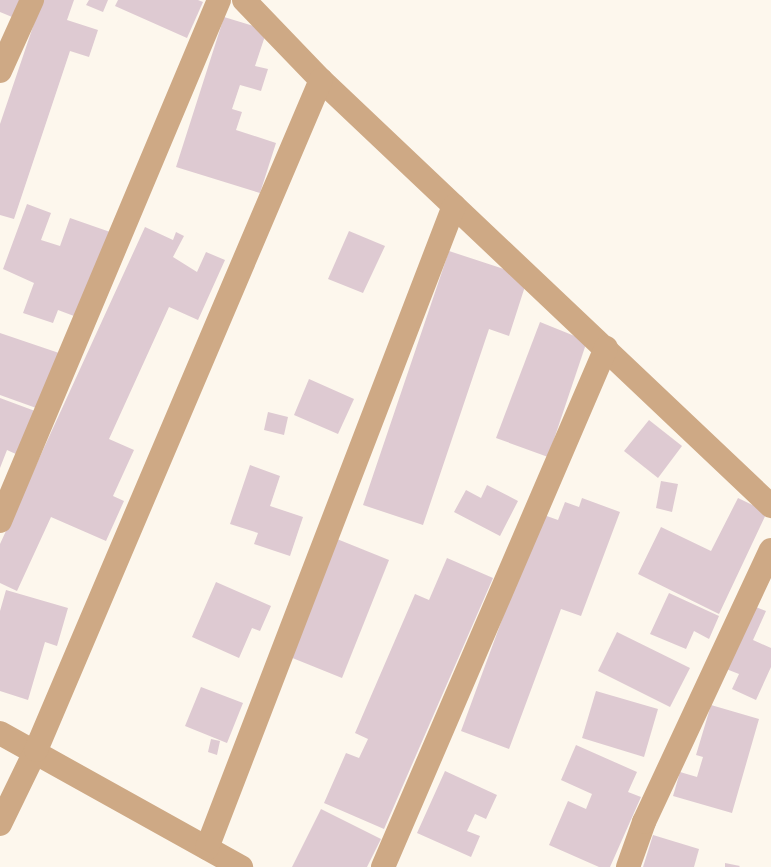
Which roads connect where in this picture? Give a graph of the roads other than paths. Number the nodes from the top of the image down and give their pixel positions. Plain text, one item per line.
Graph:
1 (32, 0) edge
2 (219, 0) edge
3 (244, 0) edge
4 (0, 71) edge
5 (321, 80) junction
6 (454, 206) junction
7 (606, 348) junction
8 (771, 506) edge
9 (0, 521) edge
10 (771, 550) edge
11 (0, 733) edge
12 (36, 750) junction
13 (0, 824) edge
14 (207, 848) junction
15 (241, 867) edge
16 (384, 867) edge
17 (628, 867) edge

1 - 4 street
2 - 9 street
3 - 5 street
5 - 6 street
5 - 12 street
6 - 7 street
6 - 14 street
7 - 8 street
7 - 16 street
10 - 17 street
11 - 12 street
12 - 13 street
12 - 14 street
14 - 15 street

